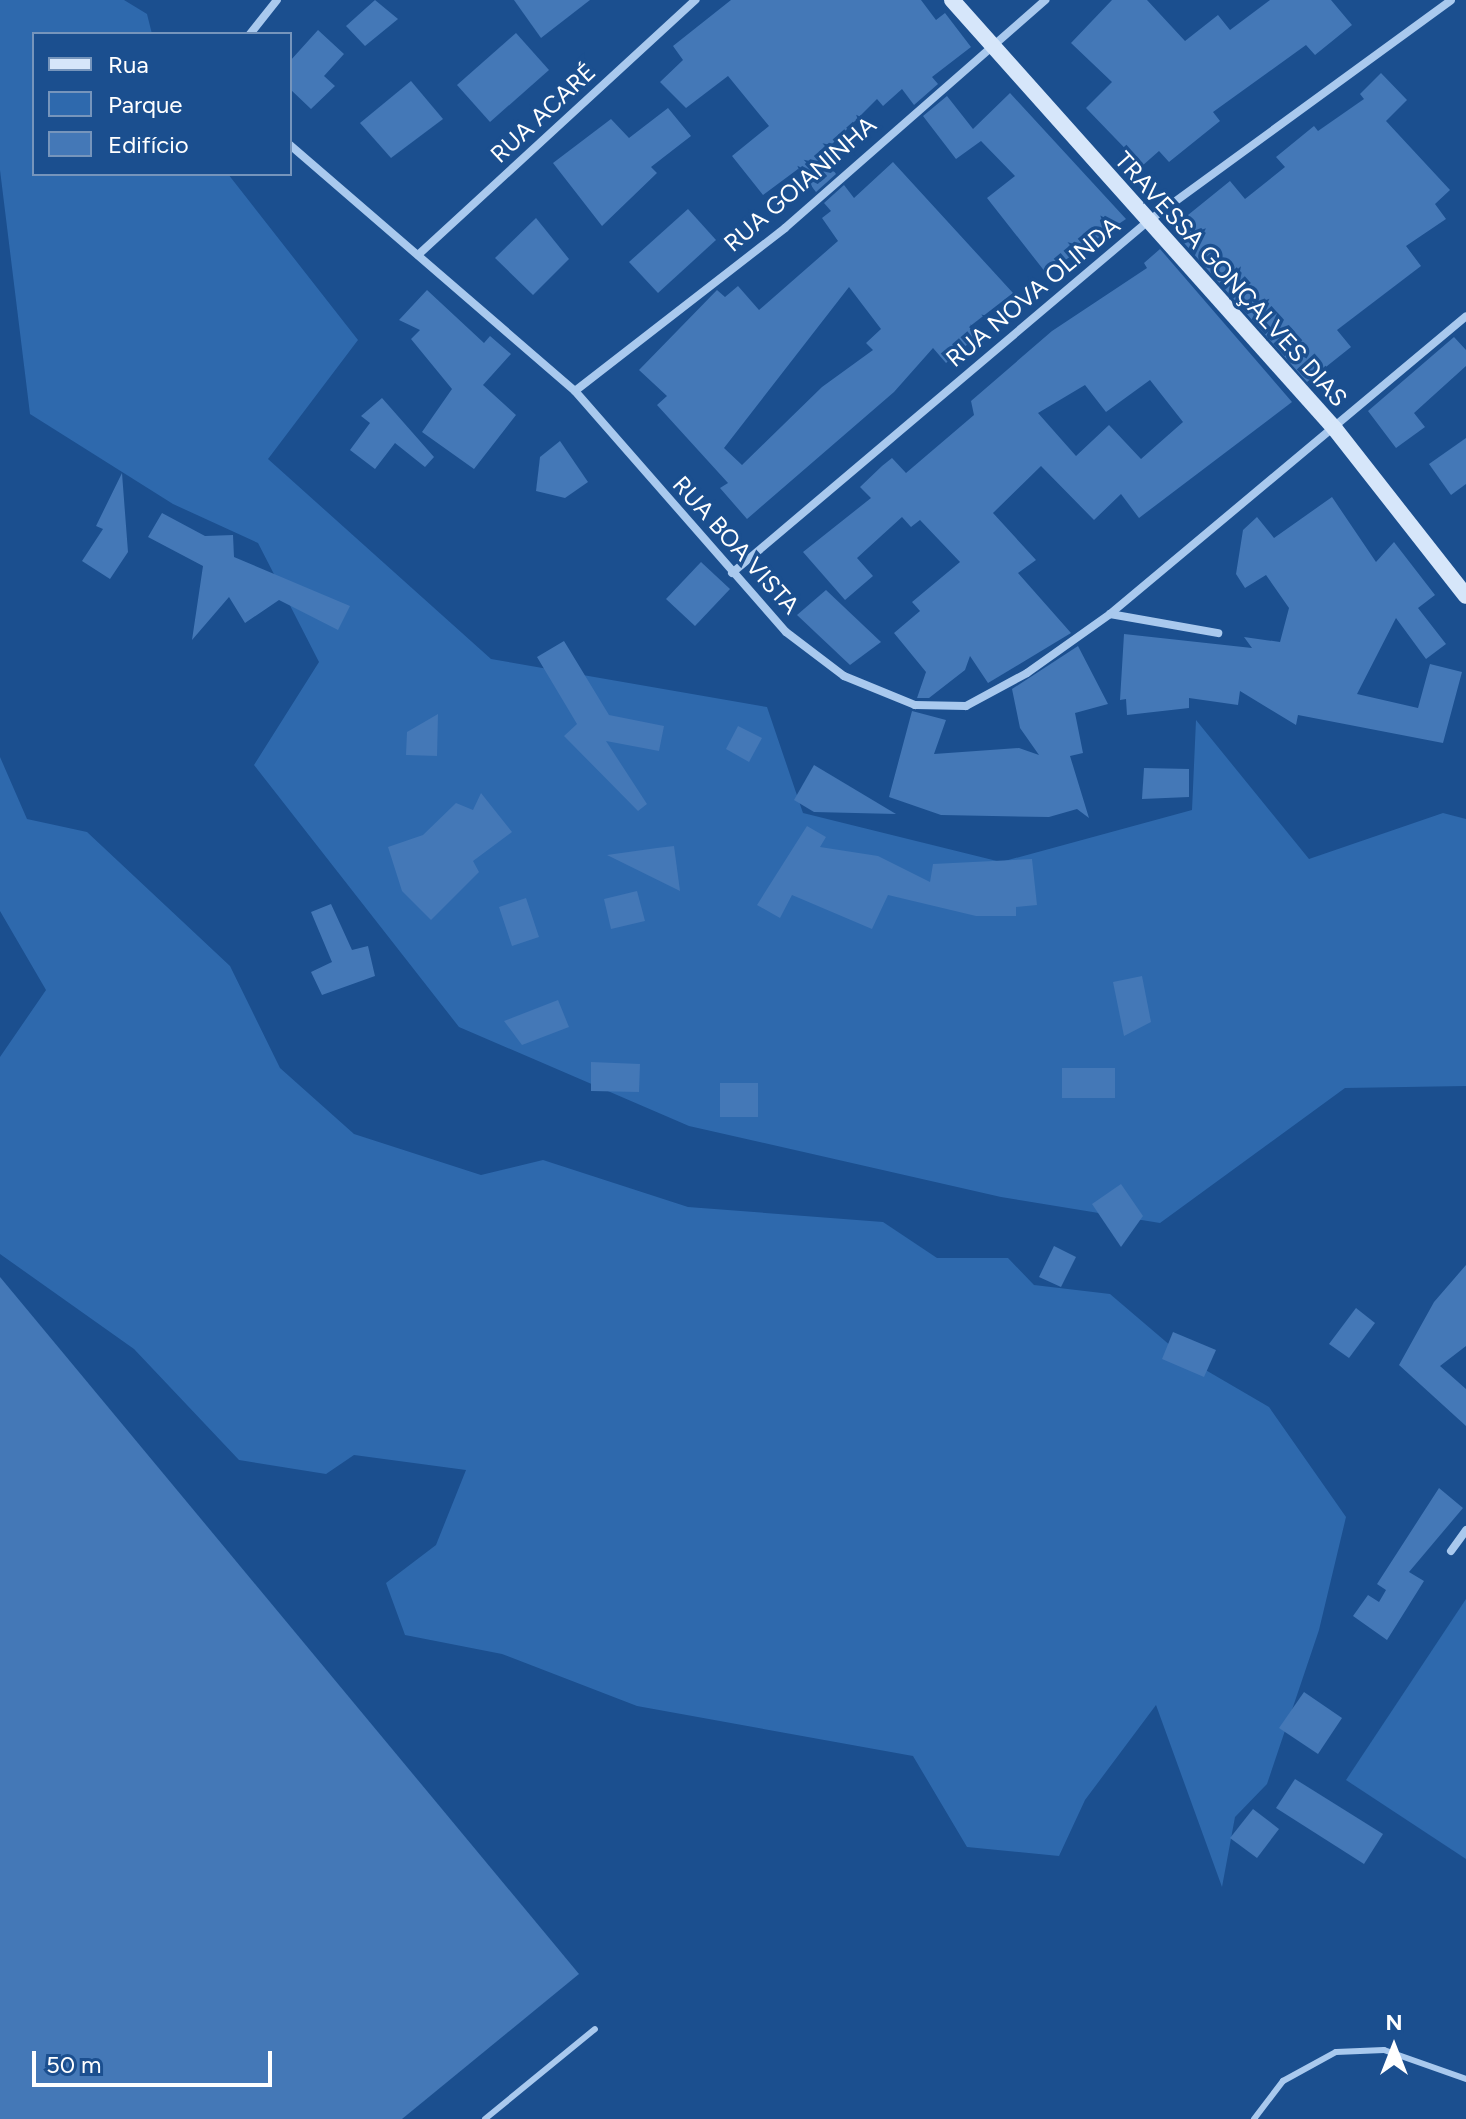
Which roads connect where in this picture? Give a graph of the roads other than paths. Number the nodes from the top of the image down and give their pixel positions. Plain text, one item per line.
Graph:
1 (277, 0) edge
2 (695, 0) edge
3 (952, 0) edge
4 (1045, 0) edge
5 (1451, 0) edge
6 (252, 32) edge
7 (989, 46) junction
8 (292, 147) edge
9 (1147, 222) junction
10 (418, 255) junction
11 (1466, 316) edge
12 (575, 391) junction
13 (1335, 429) junction
14 (732, 573) junction
15 (1466, 596) edge
16 (1110, 614) junction
17 (1218, 633) dead end
18 (1466, 1530) edge
19 (1451, 1551) dead end
20 (595, 2029) dead end
21 (1466, 2079) edge
22 (485, 2119) edge
23 (1254, 2119) edge

1 - 6 street
2 - 10 street, RUA ACARÉ
3 - 7 street, TRAVESSA GONÇALVES DIAS
4 - 7 street, RUA GOIANINHA
5 - 9 street, RUA NOVA OLINDA
7 - 9 street, TRAVESSA GONÇALVES DIAS
7 - 12 street, RUA GOIANINHA
8 - 10 street, RUA BOA VISTA
9 - 13 street, TRAVESSA GONÇALVES DIAS
9 - 14 street, RUA NOVA OLINDA
10 - 12 street, RUA BOA VISTA
11 - 13 street, RUA BOA VISTA
12 - 14 street, RUA BOA VISTA
13 - 15 street, TRAVESSA GONÇALVES DIAS
13 - 16 street, RUA BOA VISTA
14 - 16 street, RUA BOA VISTA
16 - 17 street
18 - 19 street
20 - 22 lane
21 - 23 lane

